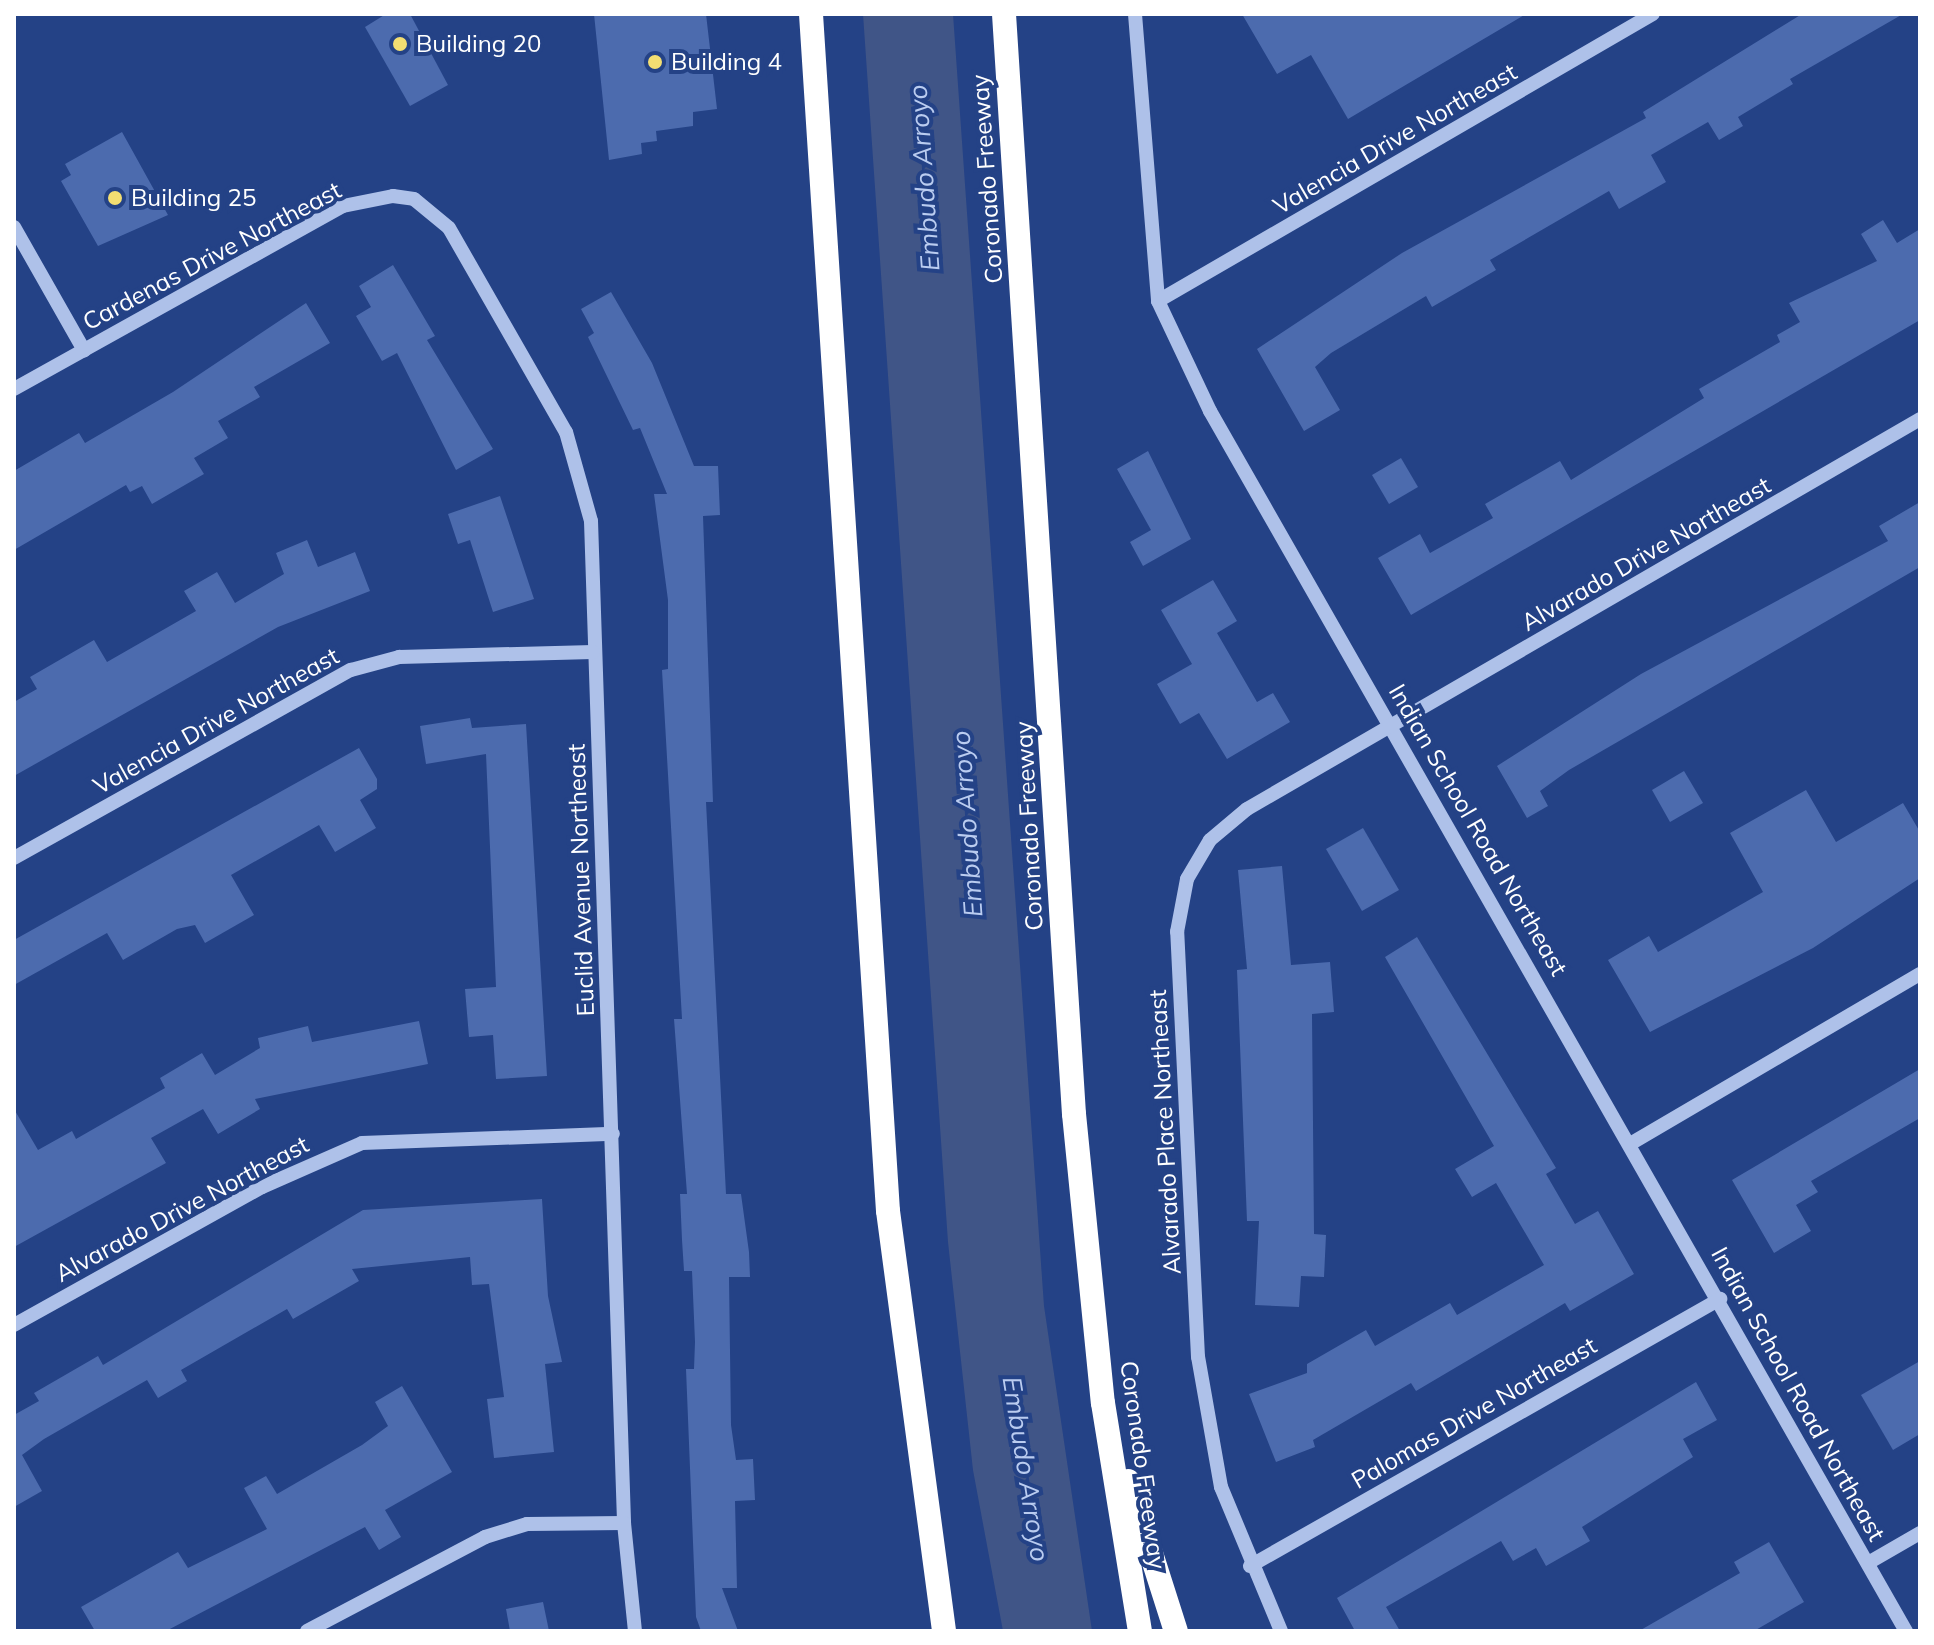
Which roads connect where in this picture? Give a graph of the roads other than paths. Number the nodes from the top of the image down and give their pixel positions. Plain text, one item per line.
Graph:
1 (811, 14) edge
2 (1004, 14) edge
3 (1135, 14) edge
4 (1653, 14) edge
5 (393, 196) joint
6 (14, 227) edge
7 (1158, 301) junction
8 (84, 350) junction
9 (14, 389) edge
10 (1920, 419) edge
11 (593, 652) junction
12 (1394, 728) junction
13 (14, 858) edge
14 (1920, 974) edge
15 (613, 1134) junction
16 (1630, 1144) junction
17 (1720, 1299) junction
18 (14, 1325) edge
19 (1103, 1403) junction
20 (624, 1523) junction
21 (1920, 1533) edge
22 (1868, 1563) junction
23 (1250, 1566) junction
24 (307, 1631) edge
25 (635, 1631) edge
26 (944, 1631) edge
27 (1140, 1631) edge
28 (1176, 1631) edge
29 (1281, 1631) edge
30 (1906, 1631) edge

1 - 26 highway
2 - 19 highway, Coronado Freeway
3 - 7 street, Indian School Road Northeast
4 - 7 street, Valencia Drive Northeast
5 - 8 street, Cardenas Drive Northeast
5 - 11 street, Euclid Avenue Northeast
6 - 8 street
7 - 12 street, Indian School Road Northeast
8 - 9 street, Cardenas Drive Northeast
10 - 12 street, Alvarado Drive Northeast
11 - 13 street, Valencia Drive Northeast
11 - 15 street, Euclid Avenue Northeast
12 - 16 street, Indian School Road Northeast
12 - 23 street, Alvarado Place Northeast
14 - 16 street
15 - 18 street, Alvarado Drive Northeast
15 - 20 street, Euclid Avenue Northeast
16 - 17 street, Indian School Road Northeast
17 - 22 street, Indian School Road Northeast
17 - 23 street, Palomas Drive Northeast
19 - 27 highway, Coronado Freeway
19 - 28 highway
20 - 24 street
20 - 25 street, Euclid Avenue Northeast
21 - 22 street
22 - 30 street, Indian School Road Northeast
23 - 29 street, Alvarado Place Northeast

